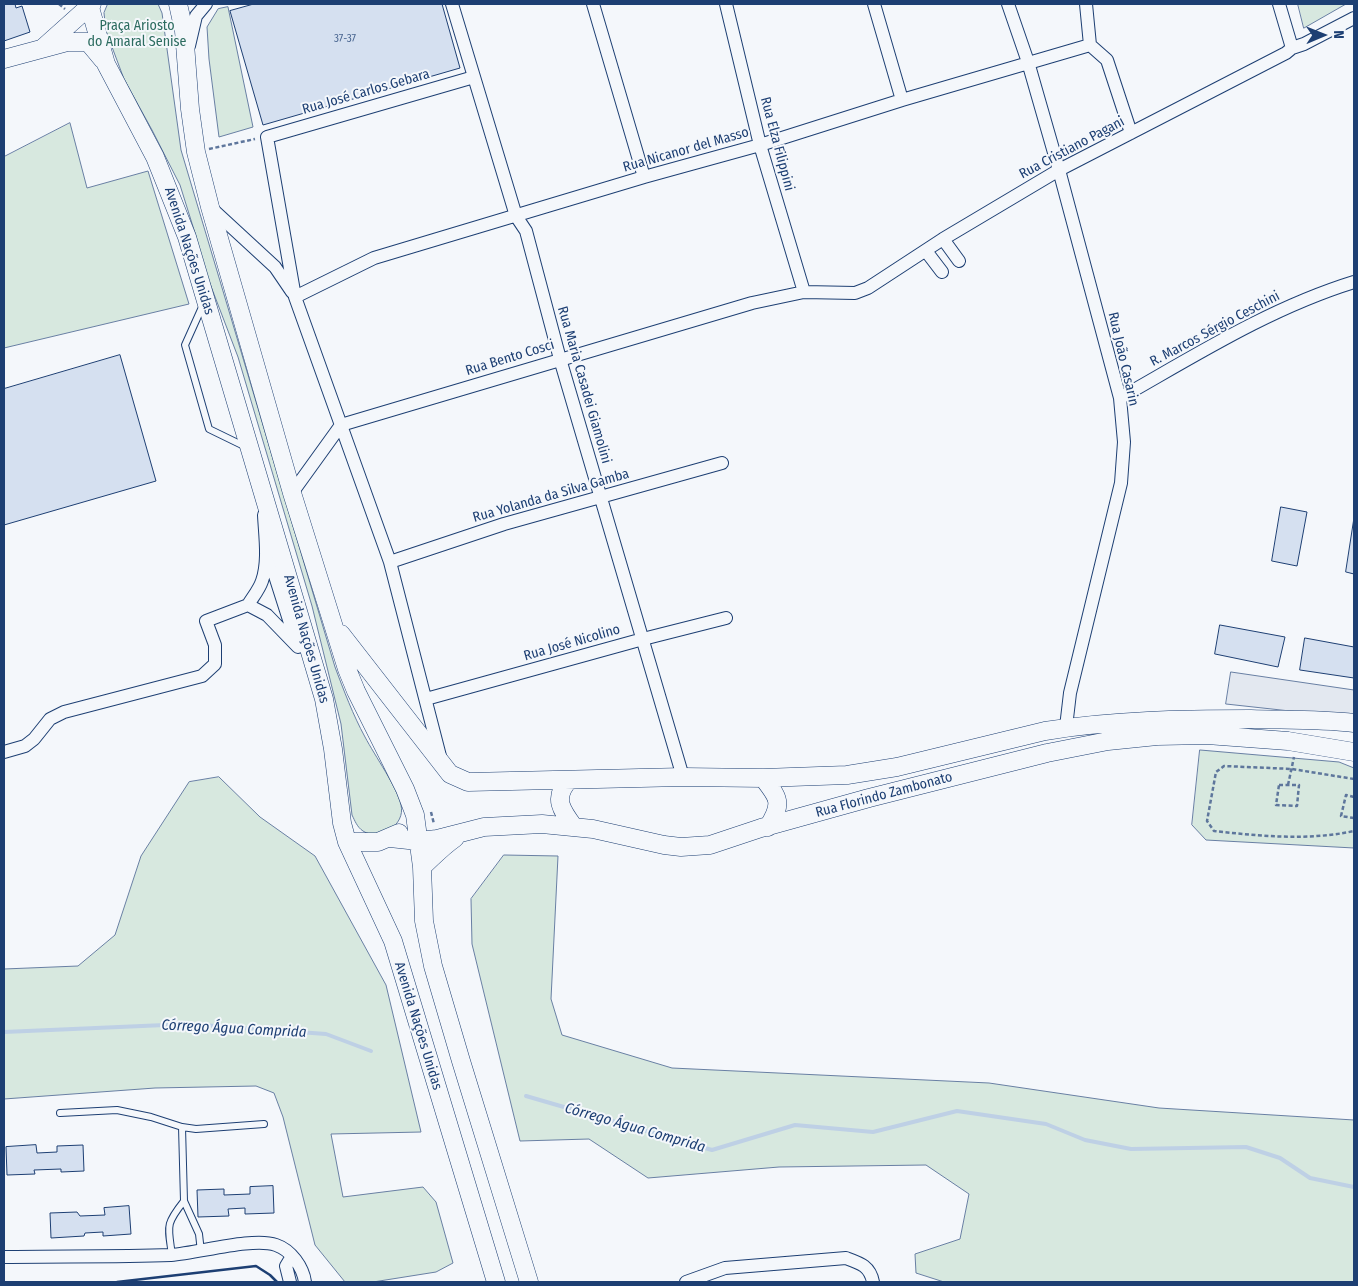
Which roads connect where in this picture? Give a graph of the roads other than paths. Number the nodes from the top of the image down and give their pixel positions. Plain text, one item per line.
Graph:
1 (90, 4) edge
2 (206, 4) edge
3 (452, 4) edge
4 (593, 4) edge
5 (726, 4) edge
6 (874, 4) edge
7 (1008, 4) edge
8 (1086, 4) edge
9 (1279, 4) edge
10 (178, 6) edge
11 (1354, 18) edge
12 (1090, 45) junction
13 (44, 48) junction
14 (1292, 48) junction
15 (4, 59) edge
16 (186, 61) junction
17 (1028, 62) junction
18 (106, 64) junction
19 (474, 77) junction
20 (902, 100) junction
21 (1131, 133) junction
22 (760, 145) junction
23 (1059, 170) junction
24 (644, 177) junction
25 (210, 207) junction
26 (516, 216) junction
27 (943, 239) junction
28 (926, 251) junction
29 (958, 261) dead end
30 (942, 272) dead end
31 (1354, 282) edge
32 (804, 292) junction
33 (294, 297) junction
34 (206, 299) junction
35 (560, 359) junction
36 (1120, 398) junction
37 (341, 425) junction
38 (251, 449) junction
39 (722, 463) dead end
40 (261, 482) junction
41 (292, 493) junction
42 (601, 498) junction
43 (266, 547) junction
44 (390, 562) junction
45 (248, 605) junction
46 (726, 618) dead end
47 (332, 624) junction
48 (643, 639) junction
49 (298, 647) junction
50 (324, 699) junction
51 (426, 699) junction
52 (1354, 724) edge
53 (1066, 728) junction
54 (4, 752) edge
55 (1354, 752) edge
56 (442, 763) junction
57 (683, 776) junction
58 (763, 778) junction
59 (569, 780) junction
60 (423, 812) junction
61 (484, 826) junction
62 (768, 826) junction
63 (574, 827) junction
64 (390, 838) junction
65 (418, 841) junction
66 (346, 842) junction
67 (422, 867) junction
68 (60, 1113) dead end
69 (264, 1124) dead end
70 (182, 1127) junction
71 (184, 1201) junction
72 (201, 1252) junction
73 (172, 1255) junction
74 (292, 1256) junction
75 (4, 1257) edge
76 (290, 1282) edge
77 (305, 1282) edge
78 (496, 1282) edge
79 (528, 1282) edge
80 (686, 1282) edge
81 (872, 1282) edge

1 - 13 main road
1 - 18 main road, Avenida Nações Unidas
2 - 16 street
3 - 19 street, Rua Maria Casadei Giamolini
4 - 24 street
5 - 22 street, Rua Elza Filippini
6 - 20 street
7 - 17 street, Rua João Casarin
8 - 12 street
9 - 14 street
10 - 16 main road, Avenida Nações Unidas
11 - 14 street, Rua Cristiano Pagani
12 - 17 street, Rua Nicanor del Masso
12 - 21 street
13 - 15 main road
13 - 18 main road
14 - 21 street, Rua Cristiano Pagani
16 - 25 main road, Avenida Nações Unidas
17 - 20 street, Rua Nicanor del Masso
17 - 23 street, Rua João Casarin
18 - 34 main road, Avenida Nações Unidas
19 - 26 street, Rua Maria Casadei Giamolini
19 - 33 street, Rua José Carlos Gebara
20 - 22 street, Rua Nicanor del Masso
21 - 23 street, Rua Cristiano Pagani
22 - 24 street, Rua Nicanor del Masso
22 - 32 street, Rua Elza Filippini
23 - 27 street, Rua Cristiano Pagani
23 - 36 street, Rua João Casarin
24 - 26 street, Rua Nicanor del Masso
25 - 33 street
25 - 41 main road, Avenida Nações Unidas
26 - 33 street, Rua Nicanor del Masso
26 - 35 street, Rua Maria Casadei Giamolini
27 - 28 street, Rua Cristiano Pagani
27 - 29 street
28 - 30 street
28 - 32 street, Rua Cristiano Pagani
31 - 36 street, R. Marcos Sérgio Ceschini
32 - 35 street, Rua Bento Cosci
33 - 37 street
34 - 38 main road, Avenida Nações Unidas
34 - 38 lane
35 - 37 street, Rua Bento Cosci
35 - 42 street, Rua Maria Casadei Giamolini
36 - 53 street, Rua João Casarin
37 - 41 street
37 - 44 street
38 - 40 main road, Avenida Nações Unidas
39 - 42 street, Rua Yolanda da Silva Gamba
40 - 43 street
40 - 50 main road, Avenida Nações Unidas
41 - 47 main road, Avenida Nações Unidas
42 - 44 street, Rua Yolanda da Silva Gamba
42 - 48 street, Rua Maria Casadei Giamolini
43 - 45 street
43 - 49 street
44 - 51 street
45 - 49 street
45 - 54 street
46 - 48 street, Rua José Nicolino
47 - 56 main road, Rua Florindo Zambonato
47 - 60 main road, Avenida Nações Unidas
48 - 51 street, Rua José Nicolino
48 - 57 street, Rua Maria Casadei Giamolini
49 - 50 street
50 - 66 main road, Avenida Nações Unidas
51 - 56 street
52 - 53 main road, Rua Florindo Zambonato
53 - 58 main road, Rua Florindo Zambonato
55 - 62 main road, Rua Florindo Zambonato
56 - 59 main road, Rua Florindo Zambonato
57 - 58 main road, Rua Florindo Zambonato
57 - 59 main road, Rua Florindo Zambonato
58 - 62 main road
59 - 63 main road
60 - 64 main road
60 - 65 main road, Avenida Nações Unidas
61 - 63 main road, Rua Florindo Zambonato
61 - 65 main road, Rua Florindo Zambonato
61 - 67 main road
62 - 63 main road, Rua Florindo Zambonato
64 - 65 main road, Rua Florindo Zambonato
64 - 66 main road
65 - 67 main road, Avenida Nações Unidas
66 - 78 main road, Avenida Nações Unidas
67 - 79 main road, Avenida Nações Unidas
68 - 70 lane
69 - 70 lane
70 - 71 lane
71 - 72 lane
71 - 73 lane
72 - 73 street
72 - 74 street
73 - 75 street
74 - 76 street
74 - 77 street
80 - 81 street

